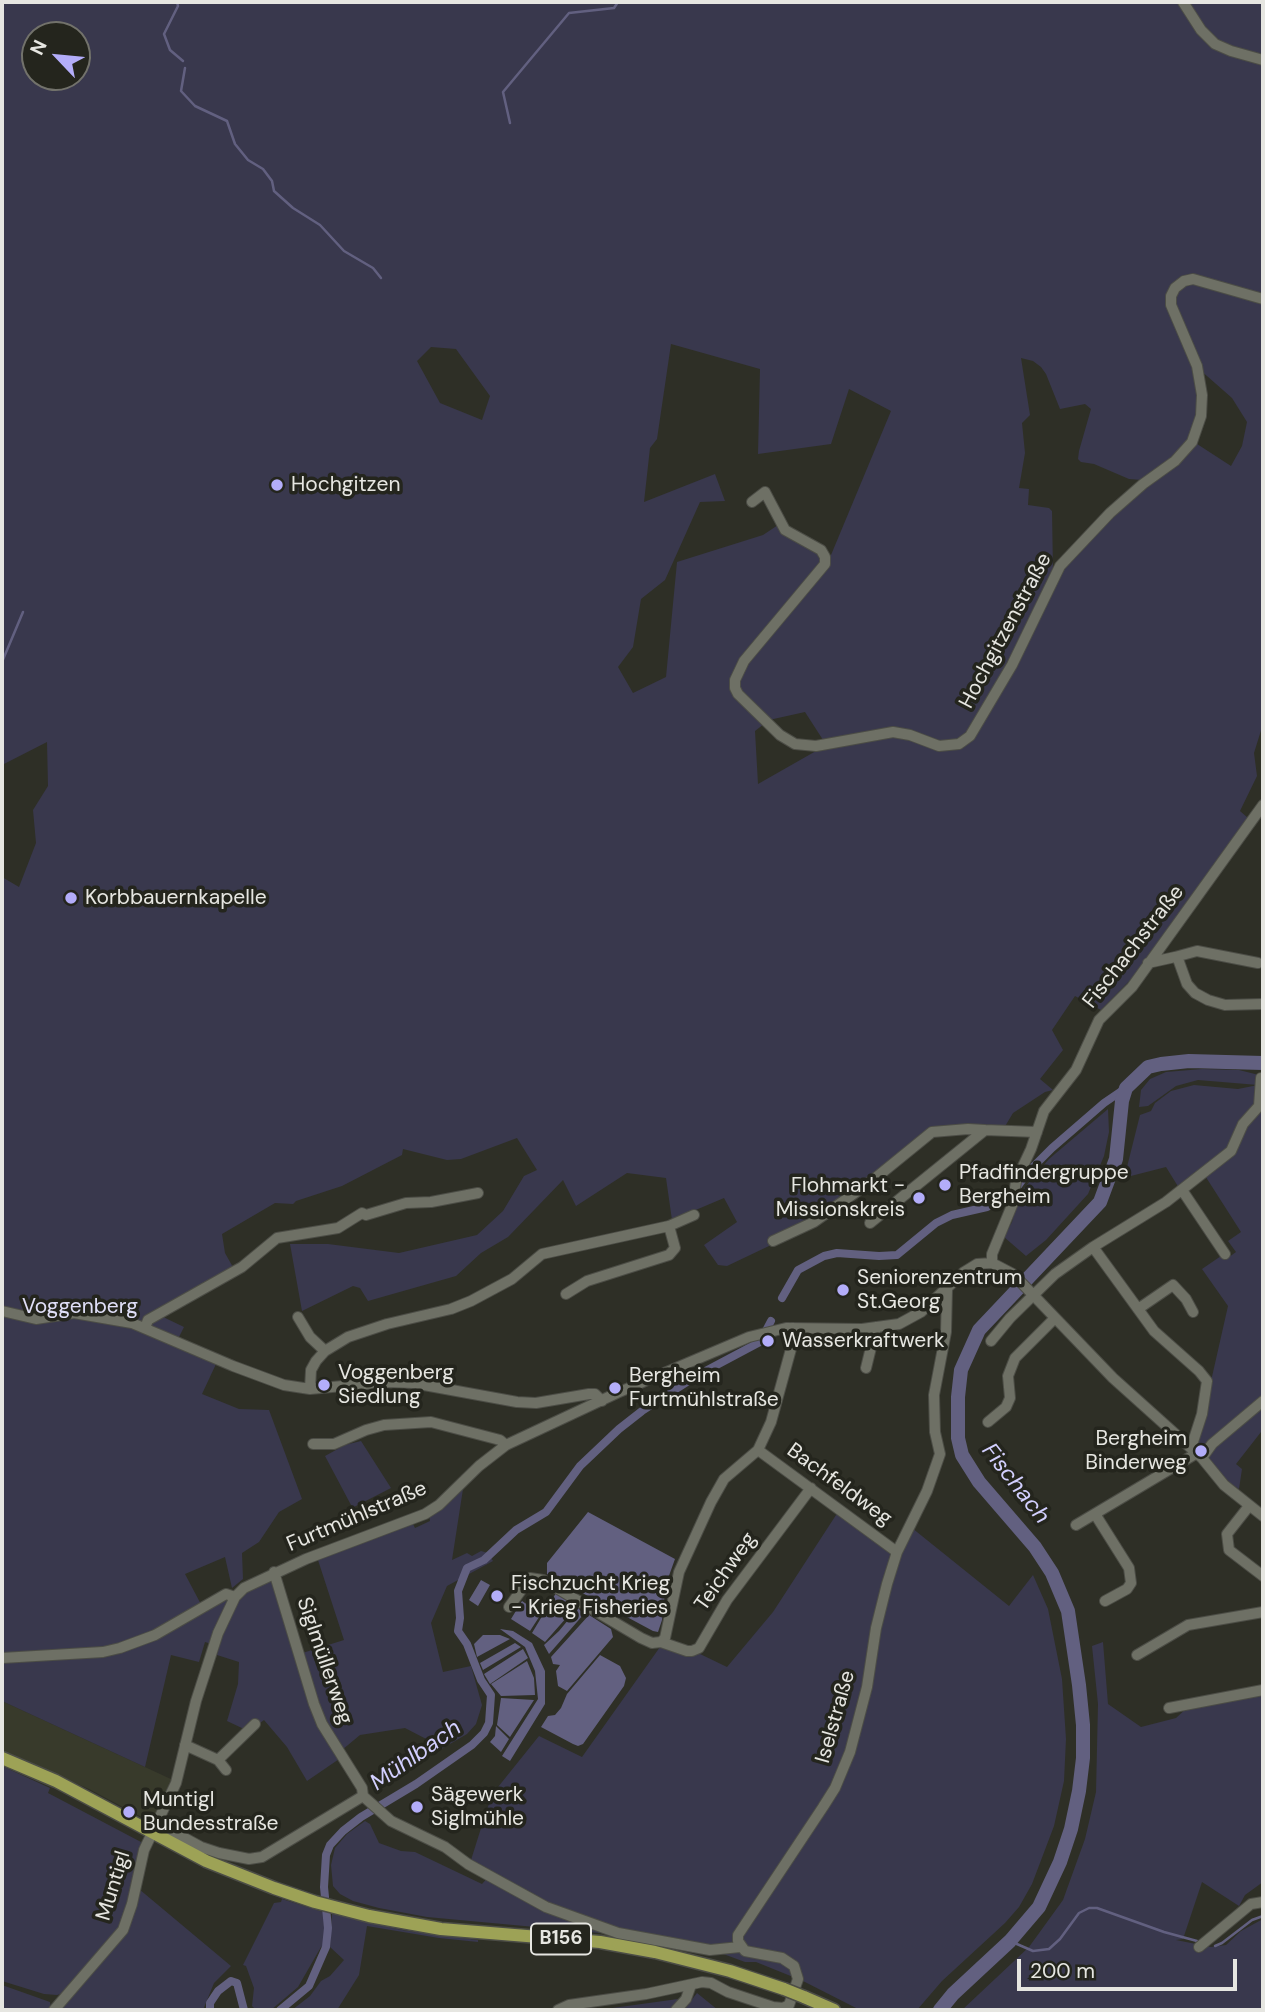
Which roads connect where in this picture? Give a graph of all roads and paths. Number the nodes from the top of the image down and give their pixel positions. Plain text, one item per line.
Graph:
1 (1183, 2) edge
2 (1263, 60) edge
3 (1263, 299) edge
4 (752, 502) dead end
5 (1263, 805) edge
6 (1175, 957) junction
7 (1258, 962) dead end
8 (1148, 963) junction
9 (1263, 1004) edge
10 (1263, 1078) edge
11 (985, 1130) junction
12 (1038, 1132) junction
13 (1182, 1190) junction
14 (478, 1193) dead end
15 (694, 1215) dead end
16 (870, 1223) dead end
17 (669, 1226) junction
18 (773, 1241) dead end
19 (1093, 1247) junction
20 (1225, 1254) dead end
21 (992, 1263) junction
22 (947, 1290) junction
23 (566, 1294) dead end
24 (1034, 1296) junction
25 (1139, 1309) junction
26 (2, 1311) edge
27 (1193, 1312) dead end
28 (298, 1317) dead end
29 (1055, 1318) junction
30 (876, 1327) junction
31 (145, 1328) junction
32 (793, 1328) junction
33 (991, 1341) dead end
34 (325, 1350) junction
35 (866, 1368) dead end
36 (310, 1389) junction
37 (602, 1401) junction
38 (1263, 1401) edge
39 (988, 1422) dead end
40 (313, 1444) dead end
41 (506, 1445) junction
42 (758, 1450) junction
43 (1197, 1453) junction
44 (811, 1488) junction
45 (1249, 1506) junction
46 (1095, 1514) junction
47 (1263, 1516) edge
48 (1076, 1525) dead end
49 (897, 1552) junction
50 (274, 1572) junction
51 (1263, 1576) edge
52 (235, 1597) junction
53 (1105, 1601) dead end
54 (509, 1607) dead end
55 (1263, 1612) edge
56 (661, 1642) junction
57 (1137, 1655) dead end
58 (2, 1658) edge
59 (1263, 1690) edge
60 (1169, 1708) dead end
61 (255, 1724) dead end
62 (185, 1745) junction
63 (2, 1758) edge
64 (218, 1759) junction
65 (226, 1770) dead end
66 (363, 1796) junction
67 (155, 1828) junction
68 (1263, 1902) edge
69 (740, 1947) junction
70 (1199, 1947) dead end
71 (691, 1985) junction
72 (54, 2010) edge
73 (558, 2010) edge
74 (676, 2010) edge
75 (834, 2010) edge

1 - 2 street
3 - 4 street, Hochgitzenstraße
5 - 8 street, Fischachstraße
6 - 7 street
6 - 8 street
6 - 9 street
8 - 12 street, Fischachstraße
10 - 13 street
11 - 12 street
11 - 16 street
11 - 18 street
12 - 21 street, Fischachstraße
13 - 19 street
13 - 20 street
14 - 31 street
15 - 17 street
17 - 23 street
17 - 34 street
19 - 24 street
19 - 25 street
21 - 22 street, Furtmühlstraße
21 - 24 street
22 - 30 street, Furtmühlstraße
22 - 49 street, Iselstraße
24 - 29 street
24 - 33 street
25 - 27 street
25 - 43 street
26 - 31 street
28 - 34 street
29 - 39 street
29 - 43 street
30 - 32 street, Furtmühlstraße
30 - 35 street
31 - 36 street
32 - 37 street, Furtmühlstraße
32 - 42 street
34 - 36 street
36 - 37 street
37 - 41 street, Furtmühlstraße
38 - 43 street
40 - 41 street
41 - 50 street, Furtmühlstraße
42 - 44 street, Bachfeldweg
42 - 56 street
43 - 45 street
43 - 46 street
44 - 49 street, Bachfeldweg
44 - 56 street, Teichweg
45 - 47 street
45 - 51 street
46 - 48 street
46 - 53 street
49 - 69 street, Iselstraße
50 - 52 street, Furtmühlstraße
50 - 66 street, Siglmüllerweg
52 - 58 street
52 - 62 street, Furtmühlstraße
54 - 56 street
55 - 57 street
59 - 60 street
61 - 64 street
62 - 64 street
62 - 67 street, Furtmühlstraße
63 - 67 main road, B156
64 - 65 street
66 - 67 street
66 - 69 street, Siglmüllerweg
67 - 72 street, Muntigl
67 - 75 main road, B156, bridge
68 - 70 street
69 - 71 street
71 - 73 street
71 - 74 street

